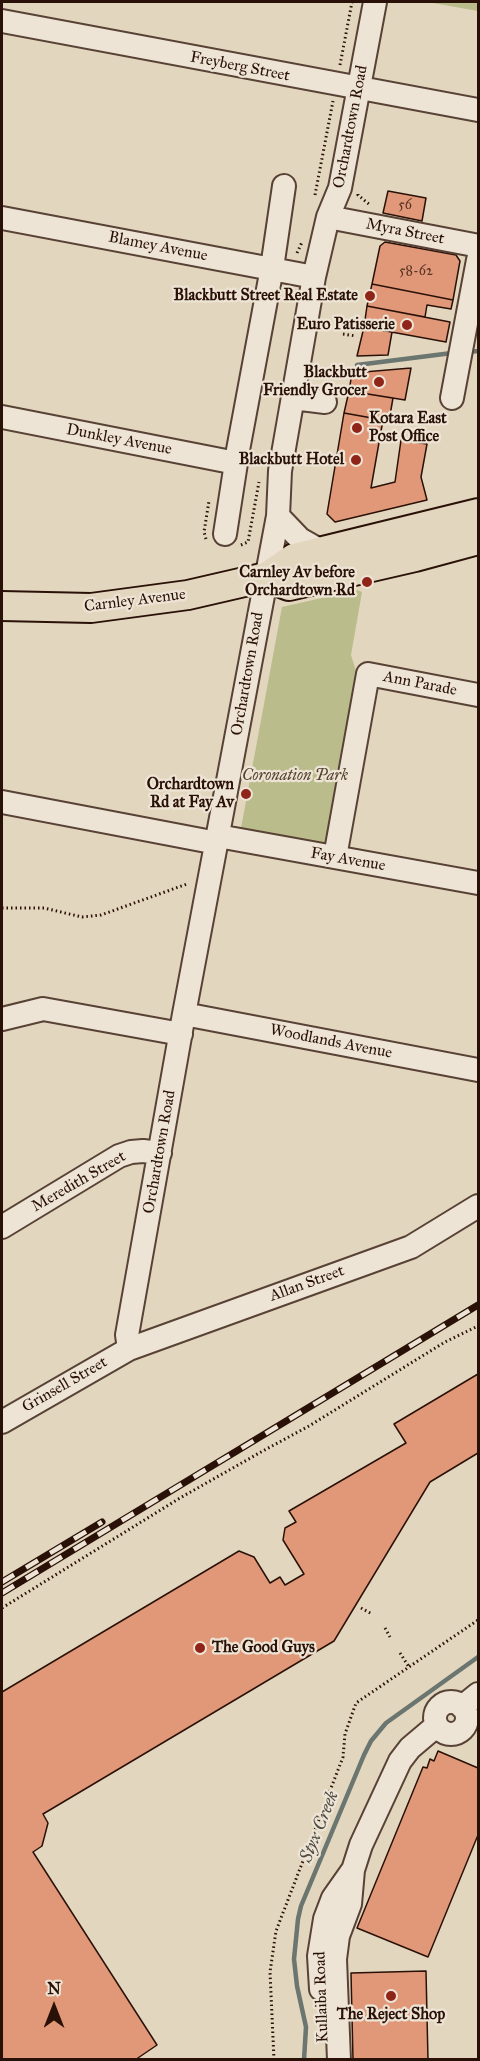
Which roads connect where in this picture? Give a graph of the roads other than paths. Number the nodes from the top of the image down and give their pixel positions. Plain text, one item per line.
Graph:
1 (375, 2) edge
2 (2, 21) edge
3 (359, 88) junction
4 (478, 110) edge
5 (284, 186) dead end
6 (328, 217) junction
7 (2, 218) edge
8 (478, 251) edge
9 (478, 260) edge
10 (272, 268) junction
11 (314, 277) junction
12 (293, 398) junction
13 (452, 398) dead end
14 (325, 402) dead end
15 (2, 417) edge
16 (236, 463) junction
17 (478, 513) edge
18 (278, 516) junction
19 (225, 534) dead end
20 (478, 540) edge
21 (323, 552) junction
22 (266, 577) junction
23 (2, 606) edge
24 (478, 695) edge
25 (2, 802) edge
26 (217, 839) junction
27 (335, 857) junction
28 (478, 883) edge
29 (2, 1019) edge
30 (183, 1024) junction
31 (478, 1070) edge
32 (160, 1153) junction
33 (478, 1206) edge
34 (2, 1227) edge
35 (129, 1348) junction
36 (2, 1422) edge
37 (470, 1700) edge
38 (353, 1870) junction
39 (324, 2060) edge
40 (339, 2060) edge

1 - 3 street, Orchardtown Road
2 - 3 street, Freyberg Street
3 - 4 street, Freyberg Street
3 - 6 street, Orchardtown Road
5 - 10 street
6 - 8 street, Myra Street
6 - 11 street, Orchardtown Road
7 - 10 street, Blamey Avenue
9 - 13 street
10 - 11 street, Blamey Avenue
10 - 16 street
11 - 12 street, Orchardtown Road
12 - 14 street
12 - 18 street, Orchardtown Road
15 - 16 street, Dunkley Avenue
16 - 19 street
17 - 21 main road, Carnley Avenue
18 - 21 street
18 - 22 street, Orchardtown Road
20 - 22 main road, Carnley Avenue
21 - 22 main road, Carnley Avenue
22 - 23 main road, Carnley Avenue
22 - 26 street, Orchardtown Road
24 - 27 street, Ann Parade
25 - 26 street, Fay Avenue
26 - 27 street, Fay Avenue
26 - 30 street, Orchardtown Road
27 - 28 street, Fay Avenue
29 - 30 street, Woodlands Avenue
30 - 31 street, Woodlands Avenue
30 - 32 street, Orchardtown Road
32 - 34 street, Meredith Street
32 - 35 street, Orchardtown Road
33 - 35 street, Allan Street
35 - 36 street, Grinsell Street
37 - 38 street, Kullaiba Road
38 - 39 street, Kullaiba Road
38 - 40 street, Kullaiba Road

